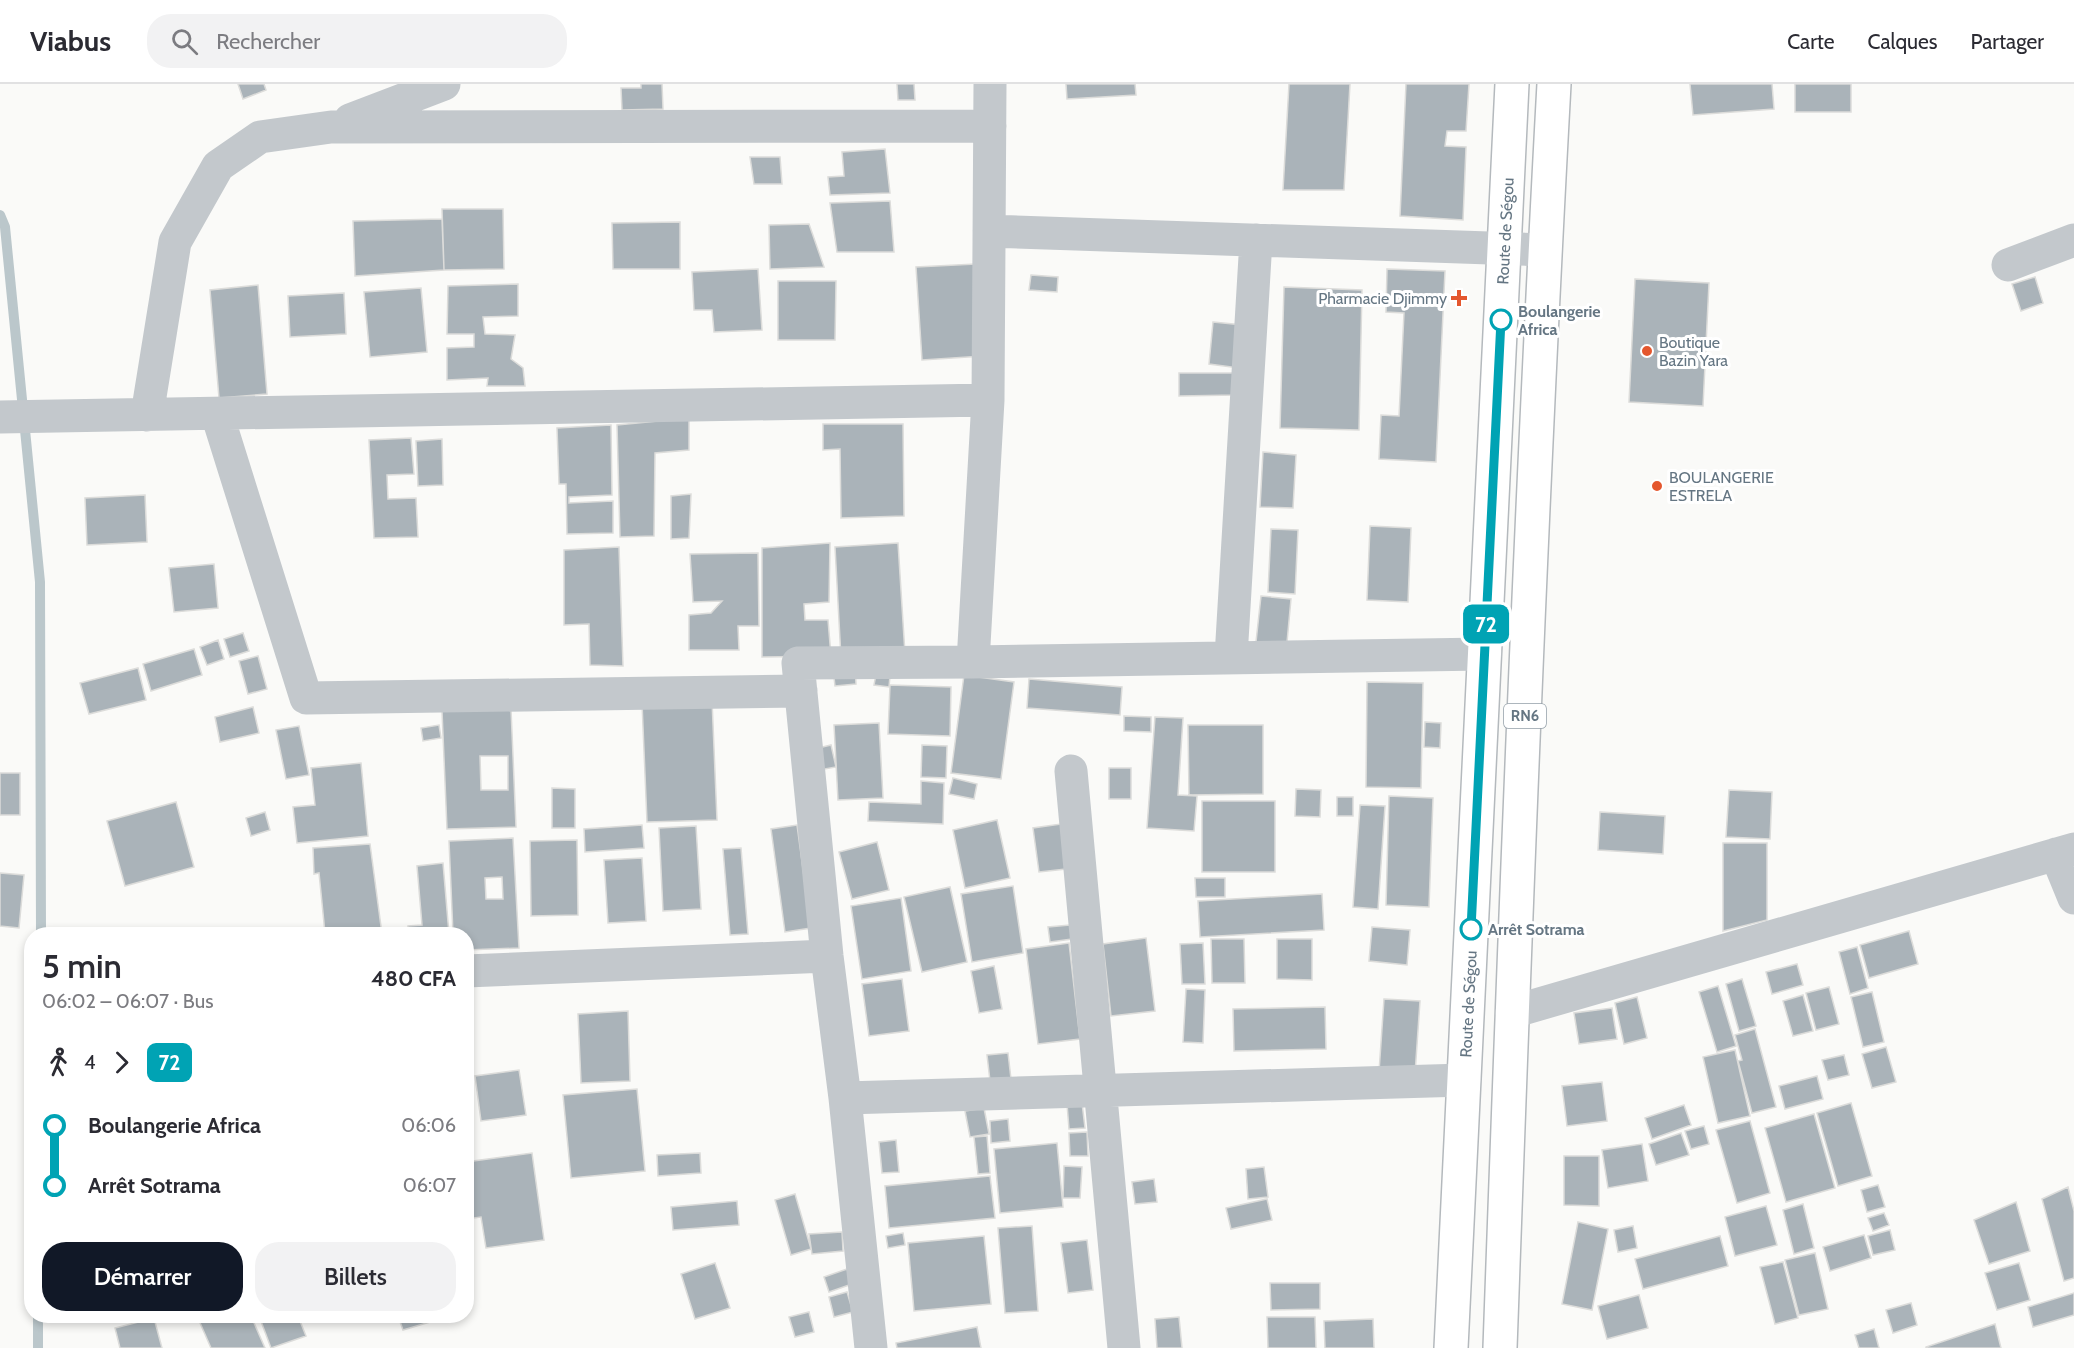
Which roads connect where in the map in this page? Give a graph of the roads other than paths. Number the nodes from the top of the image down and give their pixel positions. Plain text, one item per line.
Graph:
1 (444, 84) edge
2 (990, 84) edge
3 (1512, 84) edge
4 (1554, 84) edge
5 (990, 126) junction
6 (331, 128) junction
7 (989, 231) junction
8 (1256, 240) junction
9 (2074, 240) edge
10 (1504, 249) junction
11 (1545, 250) junction
12 (2008, 265) dead end
13 (988, 400) junction
14 (217, 414) junction
15 (147, 415) junction
16 (2, 417) edge
17 (1485, 654) junction
18 (1231, 657) junction
19 (973, 662) junction
20 (801, 691) junction
21 (1071, 771) dead end
22 (2065, 851) edge
23 (2074, 898) edge
24 (827, 956) junction
25 (474, 971) edge
26 (1512, 1012) junction
27 (1464, 1080) junction
28 (1100, 1090) junction
29 (845, 1098) junction
30 (1117, 1346) edge
31 (871, 1348) edge
32 (1451, 1348) edge
33 (1500, 1348) edge

1 - 6 street
2 - 5 street
3 - 10 highway, Route de Ségou / RN6
4 - 11 highway, RN6
5 - 6 street
5 - 7 street
6 - 15 street
7 - 8 street
7 - 13 street
8 - 10 street
8 - 18 street
9 - 12 street
10 - 11 street
10 - 17 highway, Route de Ségou / RN6
11 - 26 highway, RN6
13 - 14 street
13 - 19 street
14 - 15 street
14 - 20 street
15 - 16 street
17 - 18 street
17 - 27 highway, Route de Ségou / RN6
18 - 19 street
19 - 20 street
20 - 24 street
21 - 28 street
22 - 23 street
22 - 26 street
24 - 25 street
24 - 29 street
26 - 33 highway, RN6
27 - 28 street
27 - 32 highway, Route de Ségou / RN6
28 - 29 street
28 - 30 street
29 - 31 street

